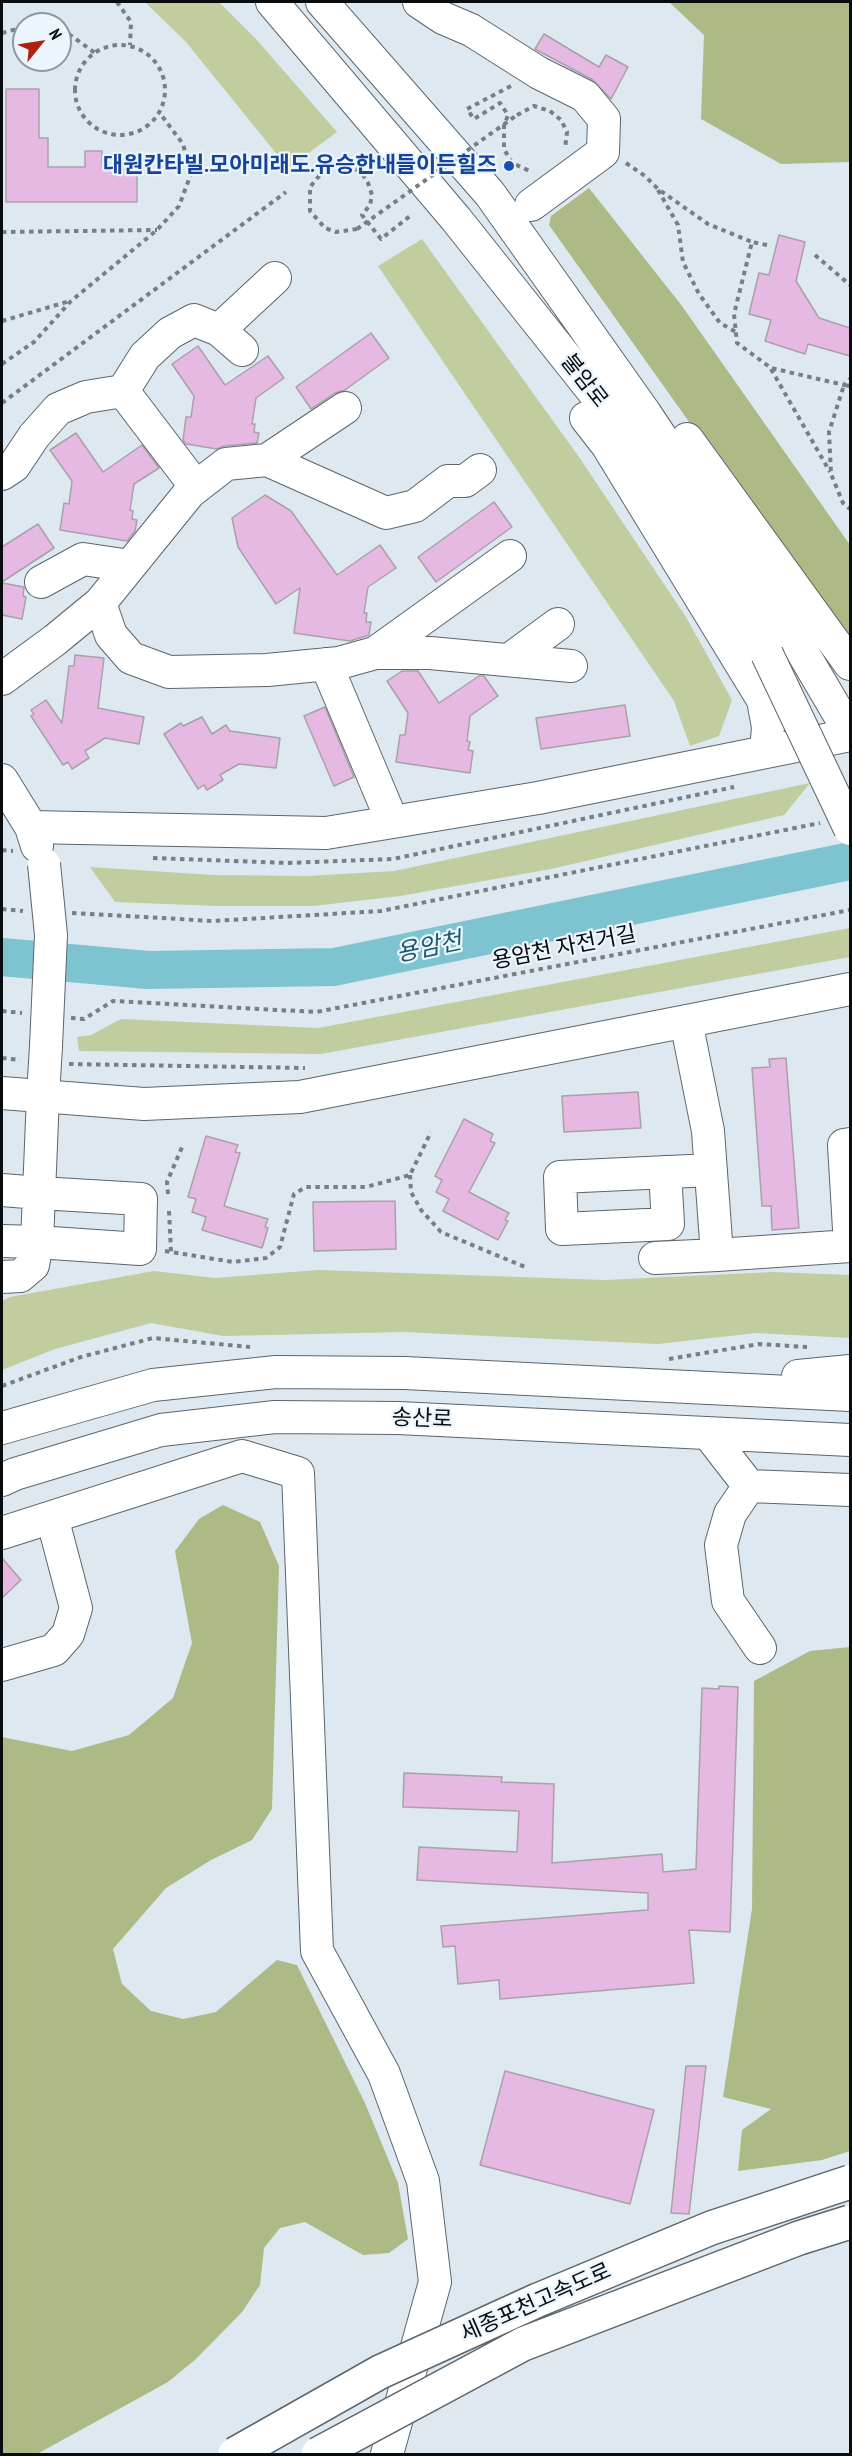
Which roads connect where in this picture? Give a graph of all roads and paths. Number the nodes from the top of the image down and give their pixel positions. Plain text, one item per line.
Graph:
1 (117, 2) edge
2 (266, 2) edge
3 (322, 2) edge
4 (419, 2) edge
5 (282, 12) edge
6 (72, 35) edge
7 (130, 45) junction
8 (95, 53) junction
9 (539, 73) junction
10 (159, 112) junction
11 (603, 152) junction
12 (561, 155) dead end
13 (540, 173) dead end
14 (658, 189) junction
15 (286, 192) dead end
16 (490, 194) junction
17 (531, 205) dead end
18 (410, 216) dead end
19 (456, 219) junction
20 (157, 230) junction
21 (2, 232) edge
22 (752, 242) junction
23 (767, 245) dead end
24 (815, 255) dead end
25 (275, 278) dead end
26 (850, 285) edge
27 (71, 301) junction
28 (2, 321) edge
29 (736, 332) junction
30 (2, 364) edge
31 (771, 368) junction
32 (850, 379) edge
33 (844, 385) junction
34 (850, 386) edge
35 (123, 391) junction
36 (2, 403) edge
37 (345, 408) dead end
38 (267, 460) junction
39 (480, 470) dead end
40 (2, 474) edge
41 (831, 474) junction
42 (196, 487) junction
43 (850, 509) edge
44 (510, 556) dead end
45 (130, 566) junction
46 (41, 582) dead end
47 (100, 603) junction
48 (558, 624) dead end
49 (793, 636) junction
50 (375, 653) junction
51 (767, 654) junction
52 (509, 660) junction
53 (326, 664) junction
54 (850, 664) edge
55 (571, 666) dead end
56 (2, 679) edge
57 (850, 716) edge
58 (850, 734) edge
59 (766, 751) junction
60 (2, 780) edge
61 (850, 794) edge
62 (392, 821) junction
63 (839, 825) edge
64 (31, 827) junction
65 (2, 909) edge
66 (850, 910) edge
67 (25, 911) dead end
68 (60, 913) dead end
69 (850, 989) edge
70 (2, 1011) edge
71 (25, 1013) dead end
72 (60, 1017) dead end
73 (686, 1021) junction
74 (46, 1054) junction
75 (2, 1059) edge
76 (306, 1068) dead end
77 (2, 1093) edge
78 (43, 1096) junction
79 (431, 1132) dead end
80 (183, 1144) dead end
81 (850, 1144) edge
82 (711, 1170) junction
83 (665, 1173) dead end
84 (410, 1175) junction
85 (2, 1190) edge
86 (39, 1193) junction
87 (168, 1196) dead end
88 (168, 1207) dead end
89 (2, 1241) edge
90 (37, 1242) junction
91 (850, 1246) edge
92 (156, 1250) junction
93 (717, 1255) junction
94 (655, 1258) dead end
95 (525, 1267) dead end
96 (2, 1278) edge
97 (850, 1371) edge
98 (673, 1386) junction
99 (850, 1395) edge
100 (2, 1428) edge
101 (708, 1433) junction
102 (850, 1440) edge
103 (2, 1480) edge
104 (749, 1486) junction
105 (850, 1490) edge
106 (52, 1517) junction
107 (2, 1533) edge
108 (760, 1648) dead end
109 (2, 1665) edge
110 (850, 2182) edge
111 (850, 2222) edge
112 (235, 2454) edge
113 (318, 2454) edge
114 (387, 2454) edge

1 - 7 path
2 - 5 street, 불암로
3 - 16 street, 불암로
4 - 9 street
5 - 19 street, 불암로
6 - 8 path
7 - 8 path
7 - 10 path
8 - 10 path
9 - 11 street
9 - 13 path
10 - 20 path
11 - 14 path
11 - 17 street
12 - 18 path, bridge
14 - 22 path
14 - 29 path
15 - 36 path
16 - 49 street, 불암로
16 - 54 street
19 - 51 street, 불암로
19 - 59 street
20 - 21 path
20 - 27 path
22 - 23 path
22 - 29 path
24 - 26 path
25 - 35 street
27 - 28 path
27 - 30 path
29 - 31 path
31 - 33 path
31 - 41 path
32 - 33 path
33 - 34 path
33 - 41 path
35 - 40 street
35 - 42 street
37 - 38 street
38 - 39 street
38 - 42 street
41 - 43 path
42 - 45 street
44 - 50 street
45 - 46 street
45 - 47 street
47 - 53 street
47 - 56 street
48 - 52 street
49 - 57 street
49 - 58 street, 불암로
50 - 52 street
50 - 53 street
51 - 61 street, 불암로, bridge
51 - 63 street, bridge
52 - 55 street
53 - 62 street
58 - 59 street
59 - 62 street
60 - 64 street
62 - 64 street
63 - 68 path
64 - 74 street, bridge
65 - 67 path
66 - 72 path, 용암천 자전거길
69 - 73 street
70 - 71 path
73 - 78 street
73 - 82 street
74 - 75 path
74 - 76 path
74 - 78 street
77 - 78 street
78 - 86 street
79 - 84 path
80 - 87 path
81 - 91 street
82 - 83 street
82 - 93 street
84 - 92 path
84 - 95 path
85 - 86 street
86 - 90 street
86 - 92 street
88 - 92 path
89 - 90 street
90 - 92 street
90 - 96 street
91 - 93 street
93 - 94 street
97 - 98 street
98 - 99 street, 송산로
98 - 100 street, 송산로
101 - 102 street, 송산로
101 - 103 street, 송산로
101 - 104 street
104 - 105 street
104 - 108 street
106 - 107 street
106 - 109 street
106 - 114 street
110 - 112 highway, 세종포천고속도로, bridge
111 - 113 highway, 세종포천고속도로, bridge

